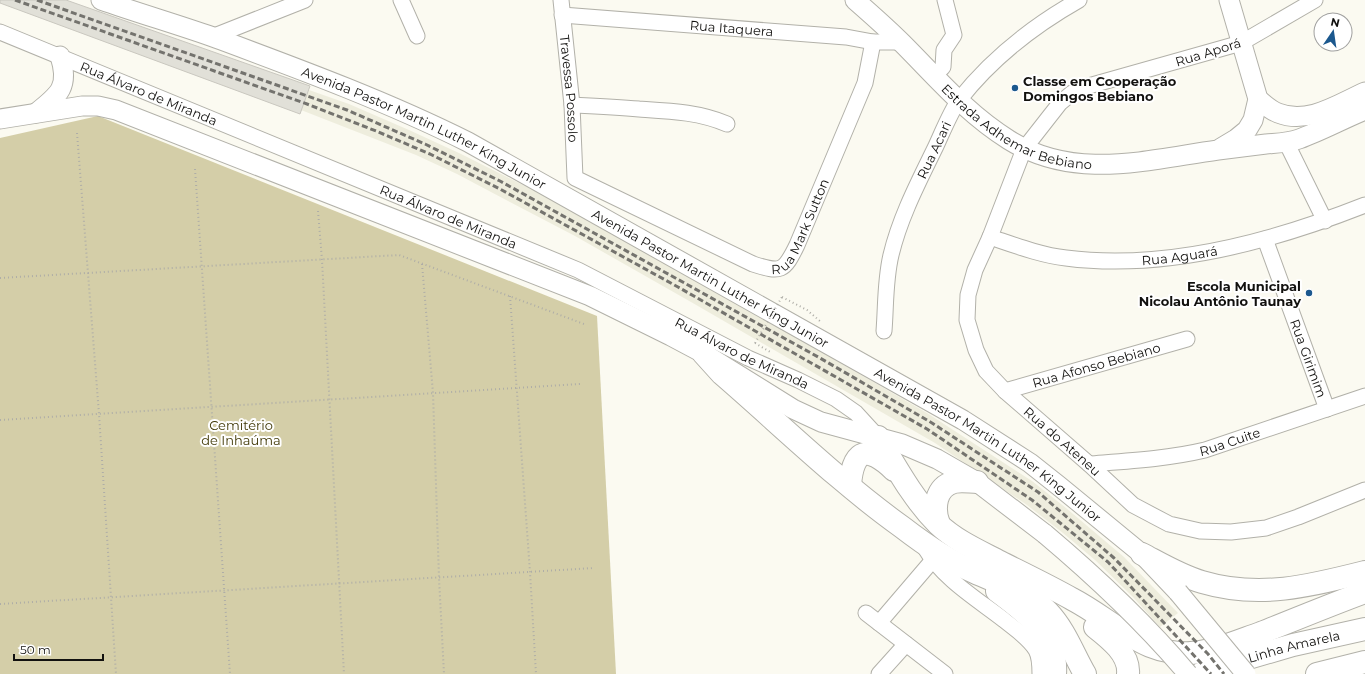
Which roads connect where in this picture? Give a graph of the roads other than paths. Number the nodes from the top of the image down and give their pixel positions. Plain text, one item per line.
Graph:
1 (101, 0) edge
2 (305, 0) edge
3 (401, 0) edge
4 (561, 0) edge
5 (855, 0) edge
6 (945, 0) edge
7 (1079, 0) edge
8 (1229, 0) edge
9 (1315, 0) edge
10 (875, 9) edge
11 (562, 15) junction
12 (0, 32) edge
13 (417, 36) dead end
14 (212, 37) junction
15 (858, 39) junction
16 (873, 42) junction
17 (901, 42) junction
18 (1242, 43) junction
19 (60, 56) junction
20 (934, 76) junction
21 (1365, 92) edge
22 (1258, 99) junction
23 (958, 101) junction
24 (572, 105) junction
25 (1365, 110) edge
26 (35, 114) junction
27 (0, 119) edge
28 (727, 124) dead end
29 (1286, 142) junction
30 (1024, 148) junction
31 (1216, 151) junction
32 (575, 178) joint
33 (1365, 205) edge
34 (1324, 221) junction
35 (990, 237) junction
36 (1265, 239) junction
37 (884, 331) dead end
38 (1187, 339) dead end
39 (703, 353) junction
40 (1005, 391) junction
41 (1365, 396) edge
42 (1327, 409) junction
43 (878, 437) junction
44 (1089, 464) junction
45 (902, 478) junction
46 (977, 482) junction
47 (850, 486) junction
48 (1365, 490) edge
49 (939, 524) junction
50 (920, 540) junction
51 (1142, 554) junction
52 (932, 560) junction
53 (973, 572) junction
54 (1365, 572) edge
55 (1036, 580) junction
56 (1365, 592) edge
57 (1365, 605) edge
58 (866, 613) dead end
59 (879, 623) junction
60 (1365, 629) edge
61 (1068, 640) junction
62 (906, 644) junction
63 (1365, 662) edge
64 (1207, 671) edge
65 (879, 674) edge
66 (945, 674) edge
67 (1040, 674) edge
68 (1055, 674) edge
69 (1070, 674) edge
70 (1085, 674) edge
71 (1128, 674) edge
72 (1188, 674) edge
73 (1246, 674) edge
74 (1317, 674) edge

1 - 14 main road, Avenida Pastor Martin Luther King Junior
2 - 14 street
3 - 13 street
4 - 11 street, Travessa Possolo
5 - 10 main road, Estrada Adhemar Bebiano
6 - 20 street
7 - 23 street, Rua Acari
8 - 18 main road
9 - 18 street, Rua Aporá
10 - 15 street
10 - 17 main road, Estrada Adhemar Bebiano
11 - 15 street, Rua Itaquera
11 - 24 street, Travessa Possolo
12 - 19 street, Rua Álvaro de Miranda
14 - 51 main road, Avenida Pastor Martin Luther King Junior
15 - 16 street, Rua Itaquera
16 - 17 street, Rua Itaquera
16 - 32 street, Rua Mark Sutton
17 - 20 main road, Estrada Adhemar Bebiano
18 - 22 main road
18 - 30 street, Rua Aporá
19 - 26 main road
19 - 43 street, Rua Álvaro de Miranda
20 - 23 main road, Estrada Adhemar Bebiano
21 - 22 main road
22 - 31 main road, Estrada Adhemar Bebiano
23 - 30 main road, Estrada Adhemar Bebiano
23 - 37 street, Rua Acari
24 - 28 street
24 - 32 street, Travessa Possolo
25 - 29 main road, Estrada Adhemar Bebiano
26 - 27 main road
26 - 39 main road
29 - 31 main road, Estrada Adhemar Bebiano
29 - 34 street
30 - 31 main road, Estrada Adhemar Bebiano
30 - 35 street, Rua do Ateneu
33 - 34 street, Rua Aguará
34 - 36 street, Rua Aguará
35 - 36 street, Rua Aguará
35 - 40 street, Rua do Ateneu
36 - 42 street, Rua Girimim
38 - 40 street, Rua Afonso Bebiano
39 - 43 main road
39 - 47 highway
40 - 44 street, Rua do Ateneu
41 - 42 street, Rua Cuite
42 - 44 street, Rua Cuite
43 - 45 highway
43 - 46 main road
44 - 48 street, Rua do Ateneu
45 - 47 highway
45 - 49 highway
46 - 49 highway
46 - 72 main road, bridge
47 - 50 highway
49 - 55 highway
50 - 52 street
50 - 53 highway
51 - 54 highway
51 - 73 main road, Avenida Pastor Martin Luther King Junior, bridge
52 - 59 street
52 - 67 street
53 - 61 highway
53 - 68 highway
55 - 56 highway
55 - 71 highway
57 - 64 highway
58 - 59 street
59 - 62 street
60 - 64 highway, Linha Amarela
61 - 69 highway
61 - 70 highway
62 - 65 street
62 - 66 street
63 - 74 highway

